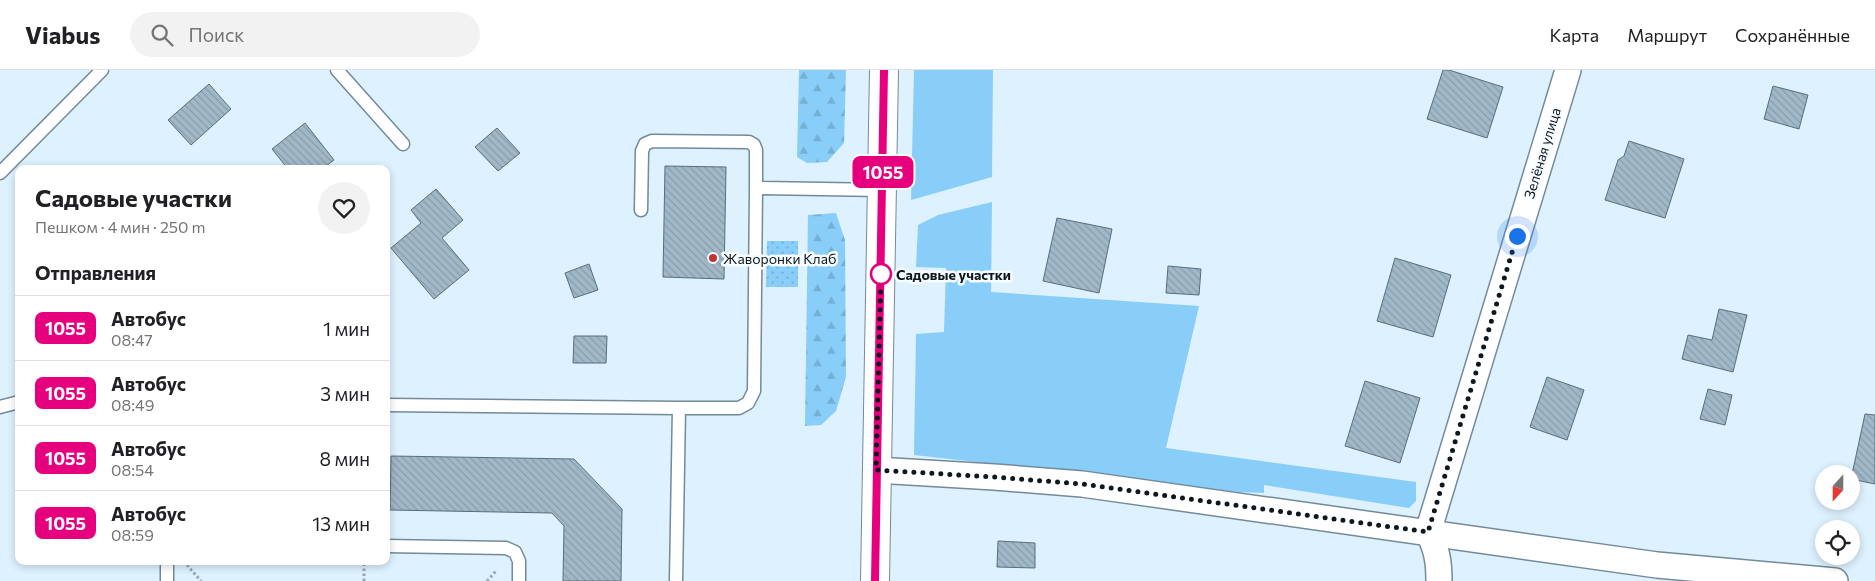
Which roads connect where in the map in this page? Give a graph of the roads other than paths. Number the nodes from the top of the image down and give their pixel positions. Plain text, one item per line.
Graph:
1 (102, 70) edge
2 (337, 70) edge
3 (884, 70) edge
4 (1568, 70) edge
5 (403, 144) dead end
6 (0, 173) edge
7 (756, 188) junction
8 (882, 190) junction
9 (641, 210) dead end
10 (15, 403) edge
11 (390, 405) edge
12 (1, 406) edge
13 (679, 408) junction
14 (876, 470) junction
15 (1428, 532) junction
16 (390, 546) edge
17 (167, 565) edge
18 (167, 581) edge
19 (519, 581) edge
20 (676, 581) edge
21 (874, 581) edge
22 (1439, 581) edge
23 (1835, 581) edge

1 - 6 lane
2 - 5 lane
3 - 8 main road
4 - 15 street, Зелёная улица
7 - 8 lane
7 - 9 lane
7 - 13 lane
8 - 14 main road
10 - 12 lane
11 - 13 lane
13 - 20 lane
14 - 15 street
14 - 21 main road
15 - 22 street
15 - 23 street
16 - 19 lane
17 - 18 lane

